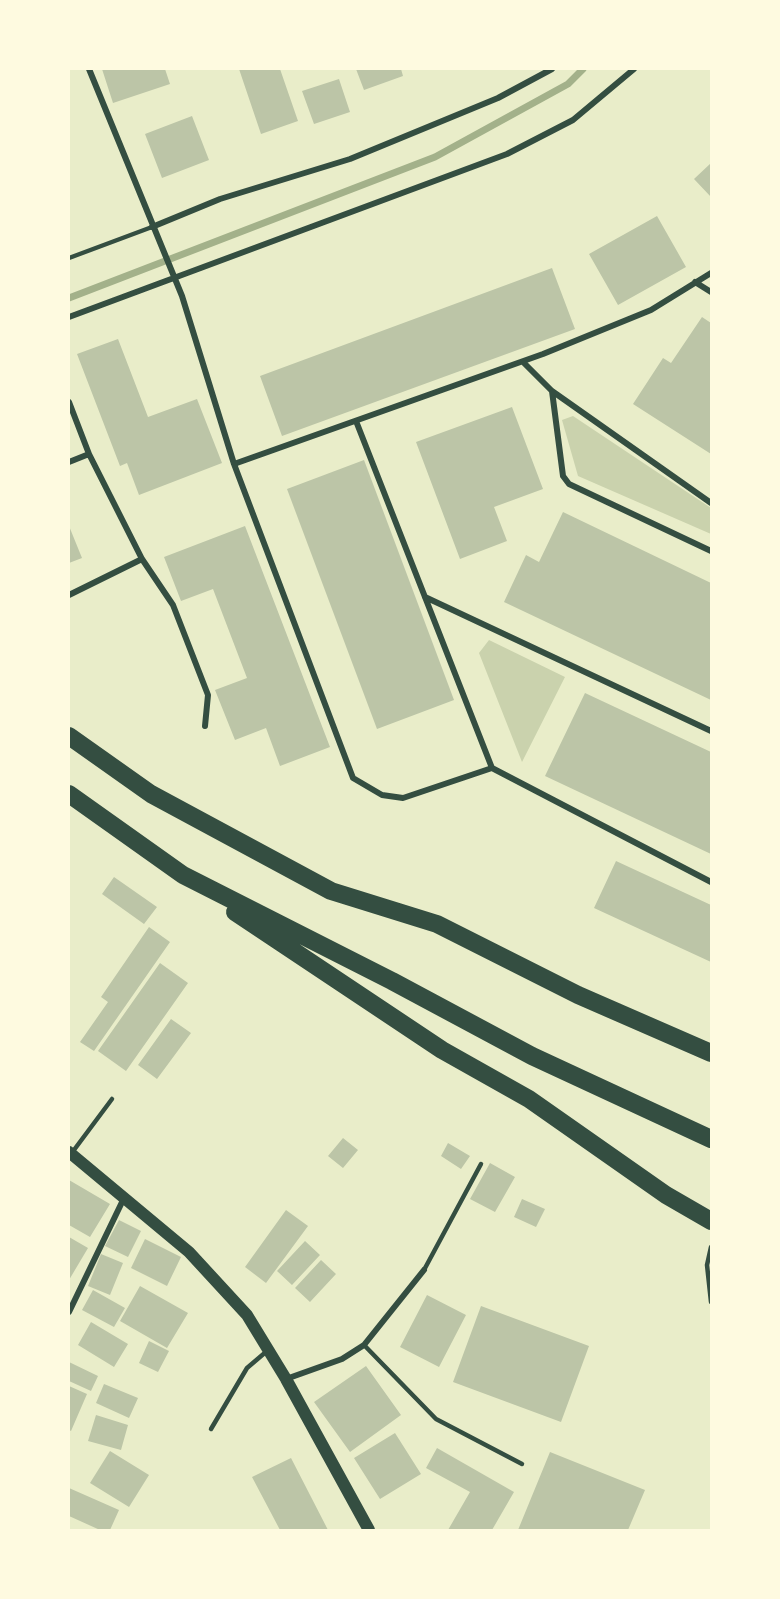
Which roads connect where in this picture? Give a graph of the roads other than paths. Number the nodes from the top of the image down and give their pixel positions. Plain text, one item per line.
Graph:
1 (89, 69) edge
2 (552, 69) edge
3 (634, 69) edge
4 (152, 227) junction
5 (69, 258) edge
6 (711, 273) edge
7 (173, 275) junction
8 (695, 282) junction
9 (711, 292) edge
10 (69, 317) edge
11 (523, 362) junction
12 (552, 391) junction
13 (69, 402) edge
14 (356, 421) junction
15 (89, 454) junction
16 (69, 462) edge
17 (234, 464) junction
18 (711, 503) edge
19 (711, 551) edge
20 (142, 560) junction
21 (69, 595) edge
22 (425, 597) junction
23 (205, 726) dead end
24 (711, 731) edge
25 (69, 736) edge
26 (492, 768) junction
27 (69, 794) edge
28 (183, 875) junction
29 (711, 882) edge
30 (711, 1053) edge
31 (112, 1099) dead end
32 (711, 1139) edge
33 (70, 1153) edge
34 (481, 1164) dead end
35 (124, 1198) junction
36 (711, 1221) edge
37 (711, 1247) edge
38 (424, 1270) joint
39 (711, 1302) edge
40 (69, 1312) edge
41 (364, 1346) junction
42 (267, 1351) junction
43 (286, 1379) junction
44 (211, 1429) dead end
45 (522, 1464) dead end
46 (369, 1530) edge

1 - 4 street
2 - 4 street
3 - 7 street
4 - 5 lane
4 - 7 street
6 - 8 street
7 - 10 street
7 - 17 street
8 - 9 street
8 - 11 street
11 - 12 street
11 - 14 street
12 - 18 street
12 - 19 street
13 - 15 street
14 - 17 street
14 - 22 street
15 - 16 street
15 - 20 street
17 - 26 street
20 - 21 street
20 - 23 street
22 - 24 street
22 - 26 street
25 - 30 highway
26 - 29 street
27 - 28 highway
28 - 32 highway
28 - 36 highway
31 - 33 lane
33 - 35 main road
34 - 38 lane
35 - 40 street
35 - 42 main road
37 - 39 lane
38 - 41 street
41 - 43 street
41 - 45 lane
42 - 43 main road
42 - 44 lane
43 - 46 main road

